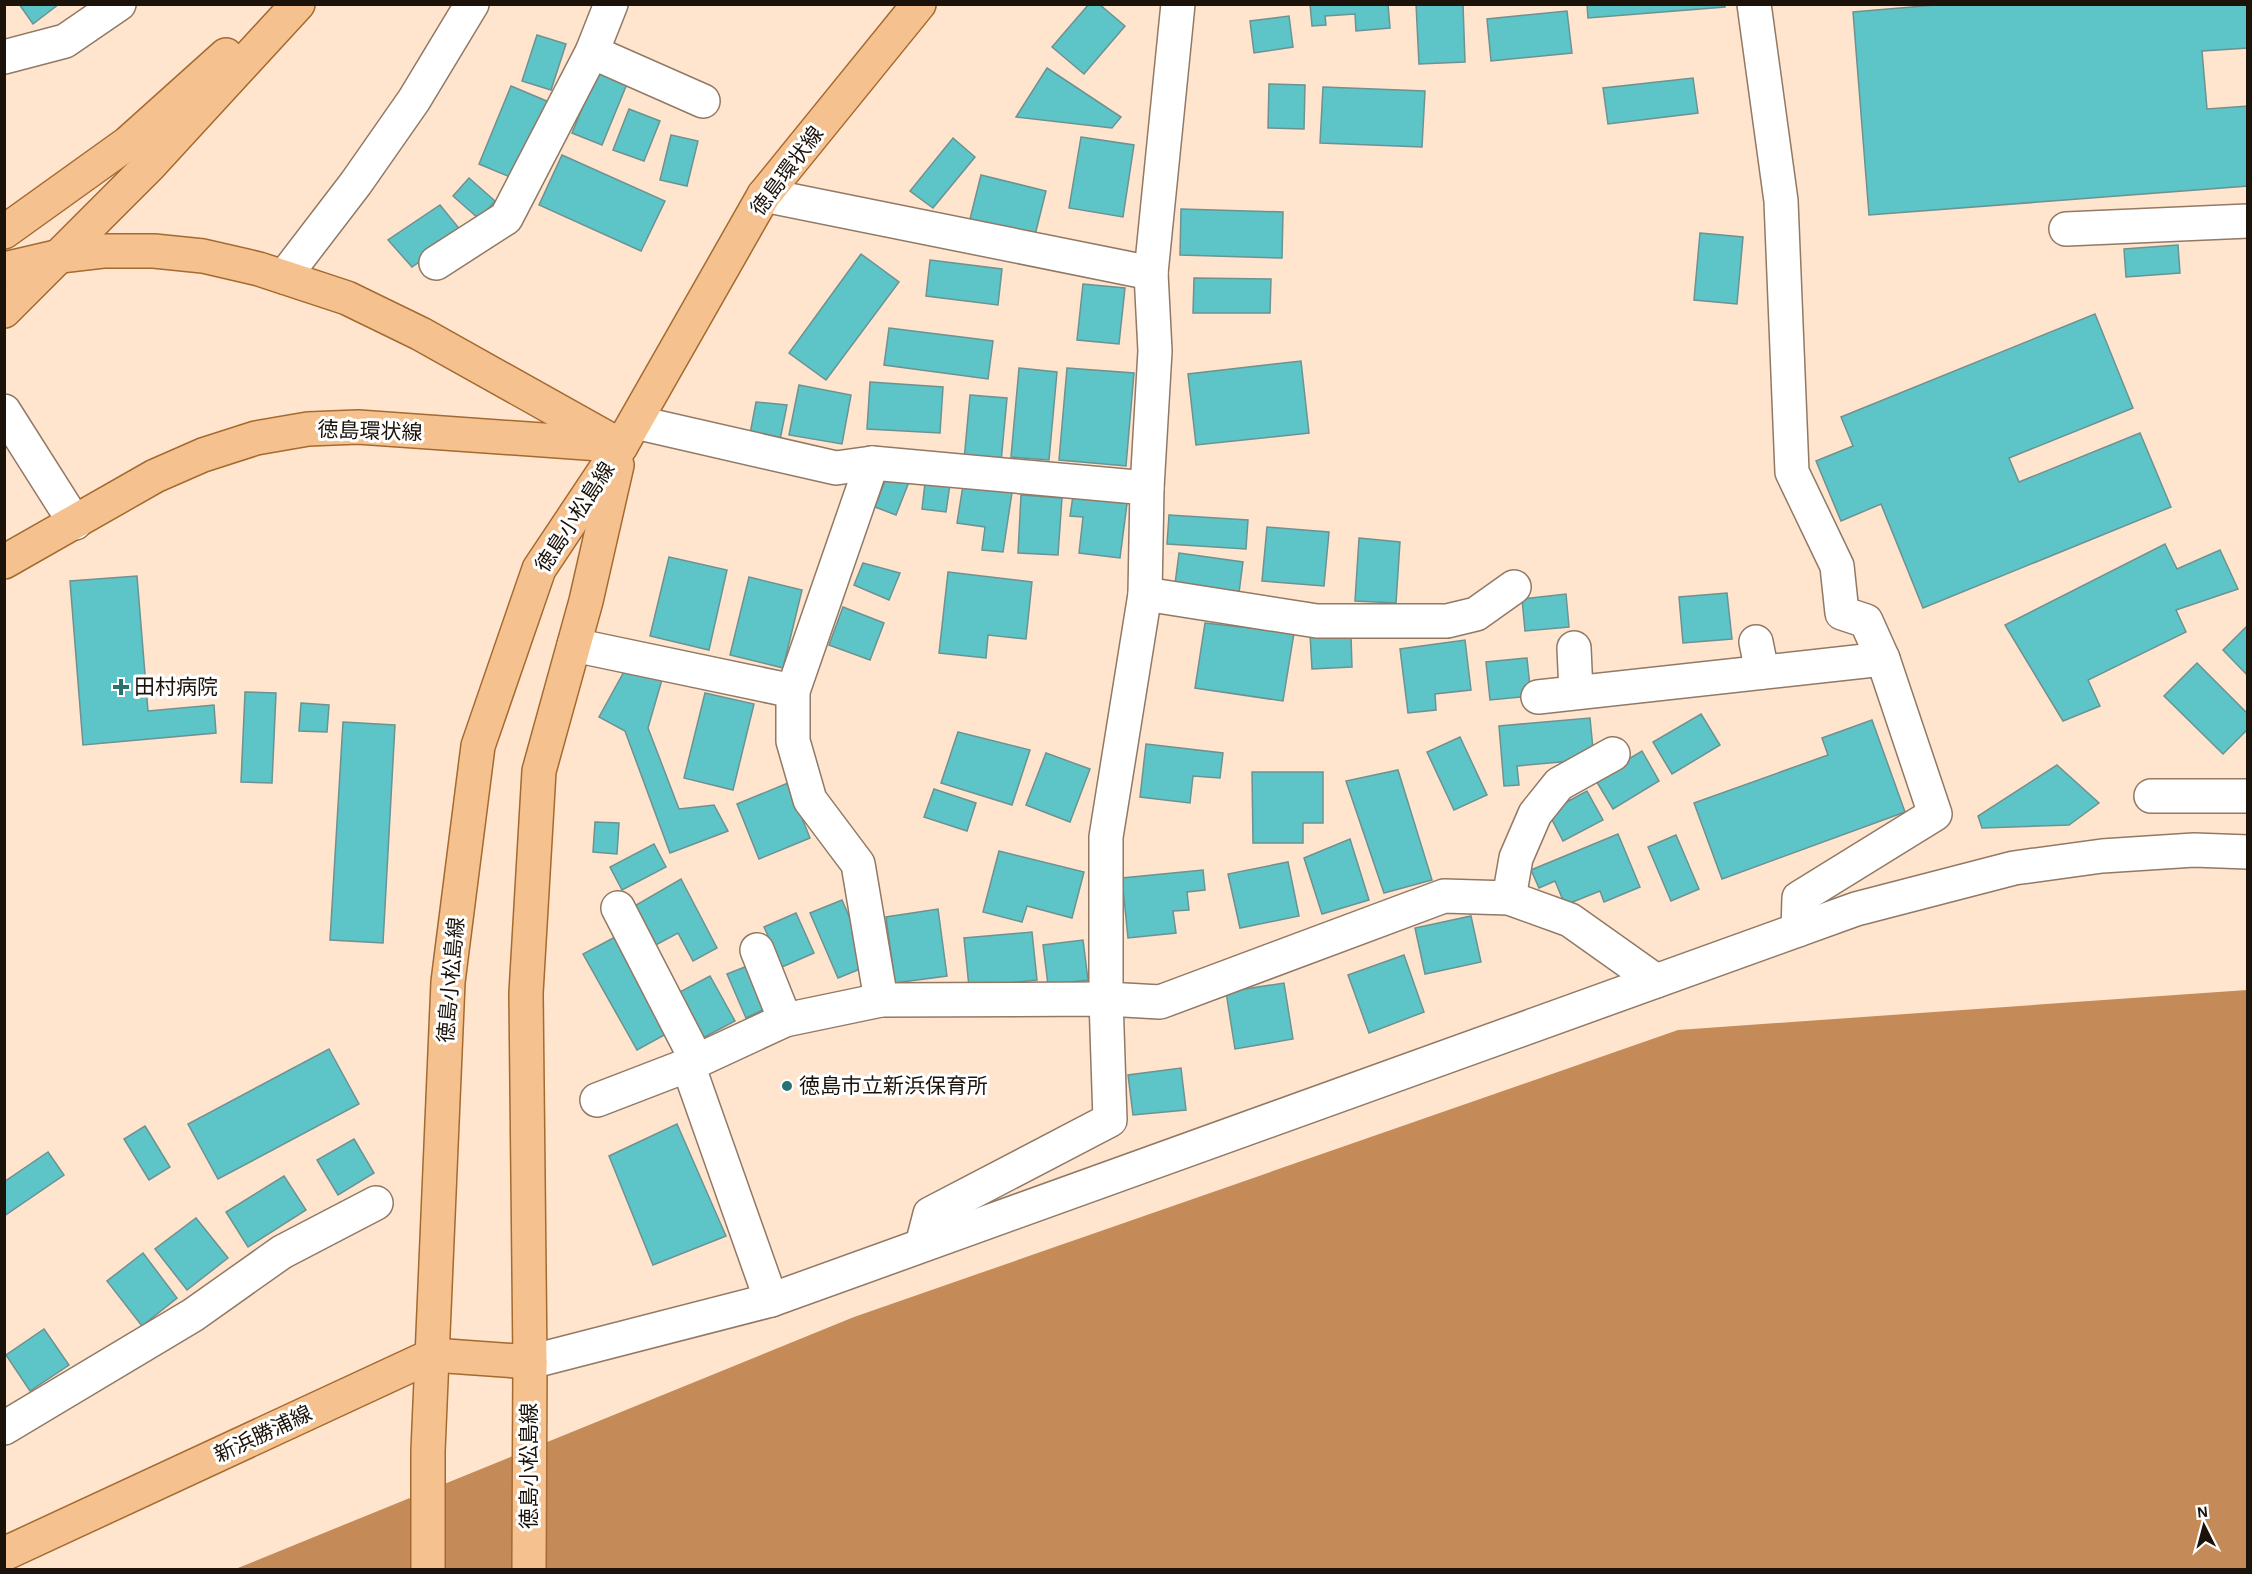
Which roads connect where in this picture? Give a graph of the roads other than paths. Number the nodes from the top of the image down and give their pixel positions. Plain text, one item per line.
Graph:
1 (119, 4) edge
2 (282, 4) edge
3 (298, 4) edge
4 (472, 4) edge
5 (611, 4) edge
6 (919, 4) edge
7 (1178, 4) edge
8 (1754, 4) edge
9 (592, 52) junction
10 (4, 57) edge
11 (703, 101) dead end
12 (764, 195) junction
13 (2247, 221) edge
14 (2066, 229) dead end
15 (4, 232) edge
16 (60, 256) junction
17 (436, 263) dead end
18 (4, 269) edge
19 (1151, 273) junction
20 (284, 277) junction
21 (4, 311) edge
22 (4, 411) edge
23 (628, 434) junction
24 (872, 463) junction
25 (1147, 488) junction
26 (75, 523) junction
27 (4, 562) edge
28 (1514, 587) dead end
29 (1146, 594) junction
30 (574, 645) junction
31 (1574, 648) dead end
32 (1882, 659) junction
33 (793, 691) junction
34 (1576, 692) junction
35 (1538, 697) dead end
36 (1613, 754) dead end
37 (2247, 771) edge
38 (2151, 796) dead end
39 (2237, 796) edge
40 (2247, 852) edge
41 (1509, 898) junction
42 (618, 908) dead end
43 (1798, 930) junction
44 (757, 950) dead end
45 (1656, 981) junction
46 (1106, 999) junction
47 (881, 1000) junction
48 (785, 1020) junction
49 (692, 1063) junction
50 (597, 1100) dead end
51 (376, 1203) dead end
52 (922, 1245) junction
53 (771, 1300) junction
54 (433, 1355) junction
55 (530, 1362) junction
56 (4, 1428) edge
57 (4, 1554) edge
58 (428, 1569) edge
59 (529, 1569) edge

1 - 10 street
2 - 15 main road
3 - 16 main road
4 - 20 street
5 - 9 street
6 - 12 main road, 徳島環状線
7 - 19 street
8 - 32 street
9 - 11 street
9 - 17 street
12 - 19 street
12 - 23 main road, 徳島環状線
13 - 14 street
16 - 18 main road
16 - 20 main road
16 - 21 main road
19 - 25 street
20 - 23 main road
22 - 26 street
23 - 24 street
23 - 26 main road, 徳島環状線
23 - 30 main road, 徳島小松島線
23 - 54 main road, 徳島小松島線
24 - 25 street
24 - 33 street
25 - 29 street
26 - 27 main road, 徳島環状線
28 - 29 street
29 - 46 street
30 - 33 street
30 - 55 main road, 徳島小松島線
31 - 34 street
32 - 34 street
32 - 43 street
33 - 47 street
34 - 35 street
36 - 41 street
37 - 39 street
38 - 39 street
40 - 43 street
41 - 45 street
41 - 46 street
42 - 49 street
43 - 45 street
44 - 48 street
45 - 52 street
46 - 47 street
46 - 52 street
47 - 48 street
48 - 49 street
49 - 50 street
49 - 53 street
51 - 56 street
52 - 53 street
53 - 55 street
54 - 55 main road, 新浜勝浦線
54 - 57 main road, 新浜勝浦線
54 - 58 main road, 徳島小松島線
55 - 59 main road, 徳島小松島線

